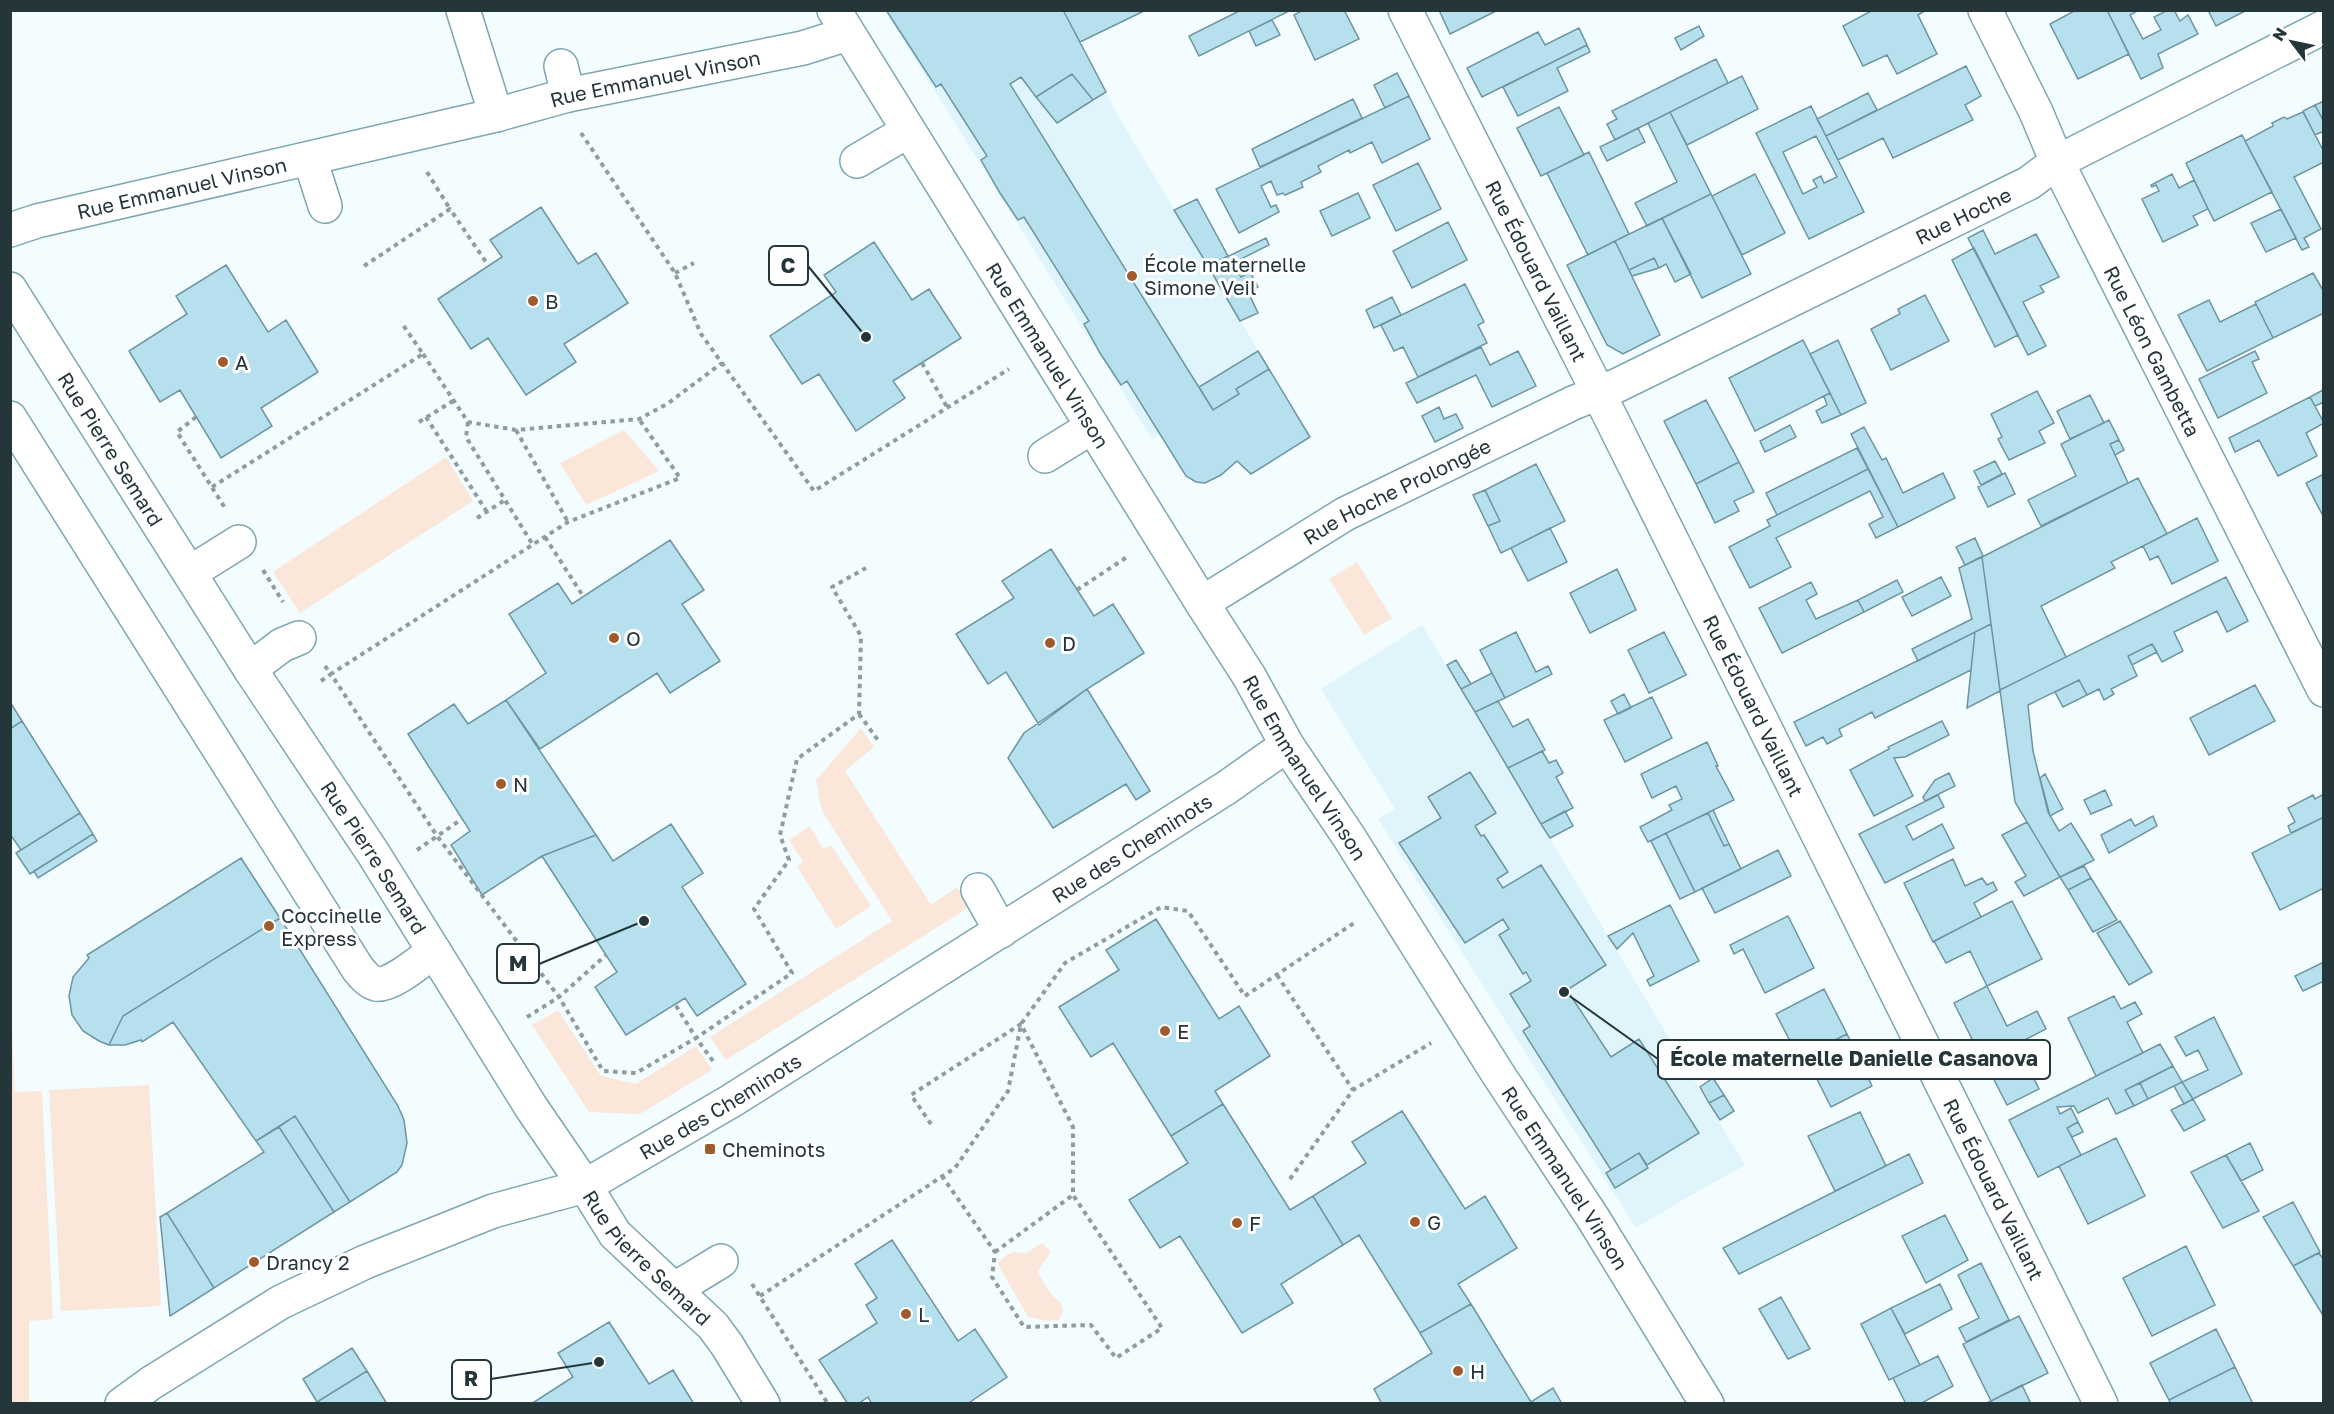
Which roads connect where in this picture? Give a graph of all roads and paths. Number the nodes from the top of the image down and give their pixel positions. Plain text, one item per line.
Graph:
1 (463, 10) edge
2 (1405, 10) edge
3 (1985, 10) edge
4 (841, 22) edge
5 (2324, 27) edge
6 (496, 115) junction
7 (580, 131) dead end
8 (908, 131) junction
9 (310, 159) junction
10 (857, 161) dead end
11 (2057, 162) junction
12 (428, 175) dead end
13 (325, 206) dead end
14 (450, 209) junction
15 (10, 230) edge
16 (694, 263) dead end
17 (488, 265) dead end
18 (364, 266) dead end
19 (675, 273) junction
20 (10, 289) edge
21 (401, 322) dead end
22 (423, 354) junction
23 (722, 363) junction
24 (922, 363) dead end
25 (1009, 369) dead end
26 (1599, 394) junction
27 (453, 401) junction
28 (947, 407) junction
29 (196, 417) dead end
30 (426, 417) junction
31 (10, 418) edge
32 (639, 419) junction
33 (419, 422) dead end
34 (468, 422) junction
35 (1092, 427) junction
36 (516, 430) junction
37 (1045, 456) dead end
38 (212, 487) junction
39 (505, 500) junction
40 (487, 512) junction
41 (477, 518) dead end
42 (568, 522) junction
43 (234, 528) joint
44 (545, 537) junction
45 (533, 545) junction
46 (1128, 557) dead end
47 (262, 567) dead end
48 (866, 568) dead end
49 (191, 572) junction
50 (1077, 590) dead end
51 (583, 596) dead end
52 (1202, 603) junction
53 (285, 605) dead end
54 (309, 648) joint
55 (250, 669) junction
56 (331, 674) junction
57 (321, 681) dead end
58 (2324, 690) edge
59 (859, 714) junction
60 (880, 743) dead end
61 (1287, 745) junction
62 (462, 819) dead end
63 (437, 836) junction
64 (420, 848) dead end
65 (978, 890) dead end
66 (1389, 900) junction
67 (1001, 931) junction
68 (434, 951) junction
69 (606, 956) dead end
70 (1277, 975) junction
71 (559, 997) junction
72 (675, 1004) dead end
73 (526, 1017) dead end
74 (1466, 1022) junction
75 (1021, 1024) junction
76 (696, 1038) junction
77 (713, 1061) dead end
78 (1353, 1090) junction
79 (931, 1124) dead end
80 (942, 1176) junction
81 (1290, 1179) dead end
82 (585, 1186) junction
83 (1074, 1195) junction
84 (995, 1252) junction
85 (722, 1261) dead end
86 (749, 1279) dead end
87 (675, 1289) junction
88 (760, 1296) junction
89 (122, 1404) edge
90 (764, 1404) edge
91 (828, 1404) edge
92 (1707, 1404) edge
93 (2101, 1404) edge

1 - 6 street
2 - 26 street, Rue Édouard Vaillant
3 - 11 street, Rue Léon Gambetta
4 - 6 street, Rue Emmanuel Vinson
4 - 8 street, Rue Emmanuel Vinson
5 - 11 street, Rue Hoche
6 - 9 street, Rue Emmanuel Vinson
7 - 19 path
8 - 10 street
8 - 35 street, Rue Emmanuel Vinson
9 - 13 street
9 - 15 street, Rue Emmanuel Vinson
11 - 26 street, Rue Hoche
11 - 58 street, Rue Léon Gambetta
12 - 14 path
14 - 17 path
14 - 18 path
16 - 19 path
19 - 23 path
20 - 49 street, Rue Pierre Semard
21 - 22 path
22 - 27 path
22 - 38 path
23 - 28 path
23 - 32 path
24 - 28 path
25 - 28 path
26 - 52 street, Rue Hoche Prolongée
26 - 93 street, Rue Édouard Vaillant
27 - 30 path
27 - 34 path
29 - 38 path
30 - 33 path
30 - 40 path
31 - 68 street
32 - 36 path
32 - 42 path
34 - 36 path
34 - 39 path
35 - 37 street
35 - 52 street, Rue Emmanuel Vinson
36 - 42 path
38 - 43 path
39 - 40 path
39 - 45 path
40 - 41 path
42 - 44 path
43 - 49 street
44 - 45 path
44 - 51 path
45 - 56 path
46 - 50 path
47 - 53 path
48 - 59 path
49 - 55 street, Rue Pierre Semard
52 - 61 street, Rue Emmanuel Vinson
54 - 55 street
54 - 56 path
55 - 68 street, Rue Pierre Semard
56 - 57 path
56 - 63 path
59 - 60 path
59 - 76 path
61 - 66 street, Rue Emmanuel Vinson
61 - 67 street, Rue des Cheminots
62 - 63 path
63 - 64 path
63 - 71 path
65 - 67 street
66 - 70 path
66 - 74 street, Rue Emmanuel Vinson
67 - 82 street, Rue des Cheminots
68 - 82 street, Rue Pierre Semard
69 - 71 path
70 - 75 path
70 - 78 path
71 - 73 path
71 - 76 path
72 - 76 path
74 - 78 path
74 - 92 street, Rue Emmanuel Vinson
75 - 79 path
75 - 80 path
75 - 83 path
76 - 77 path
78 - 81 path
80 - 84 path
80 - 88 path
82 - 87 street, Rue Pierre Semard
82 - 89 street, Rue des Cheminots
83 - 84 path
83 - 84 path
85 - 87 street
86 - 88 path
87 - 90 street, Rue Pierre Semard
88 - 91 path

